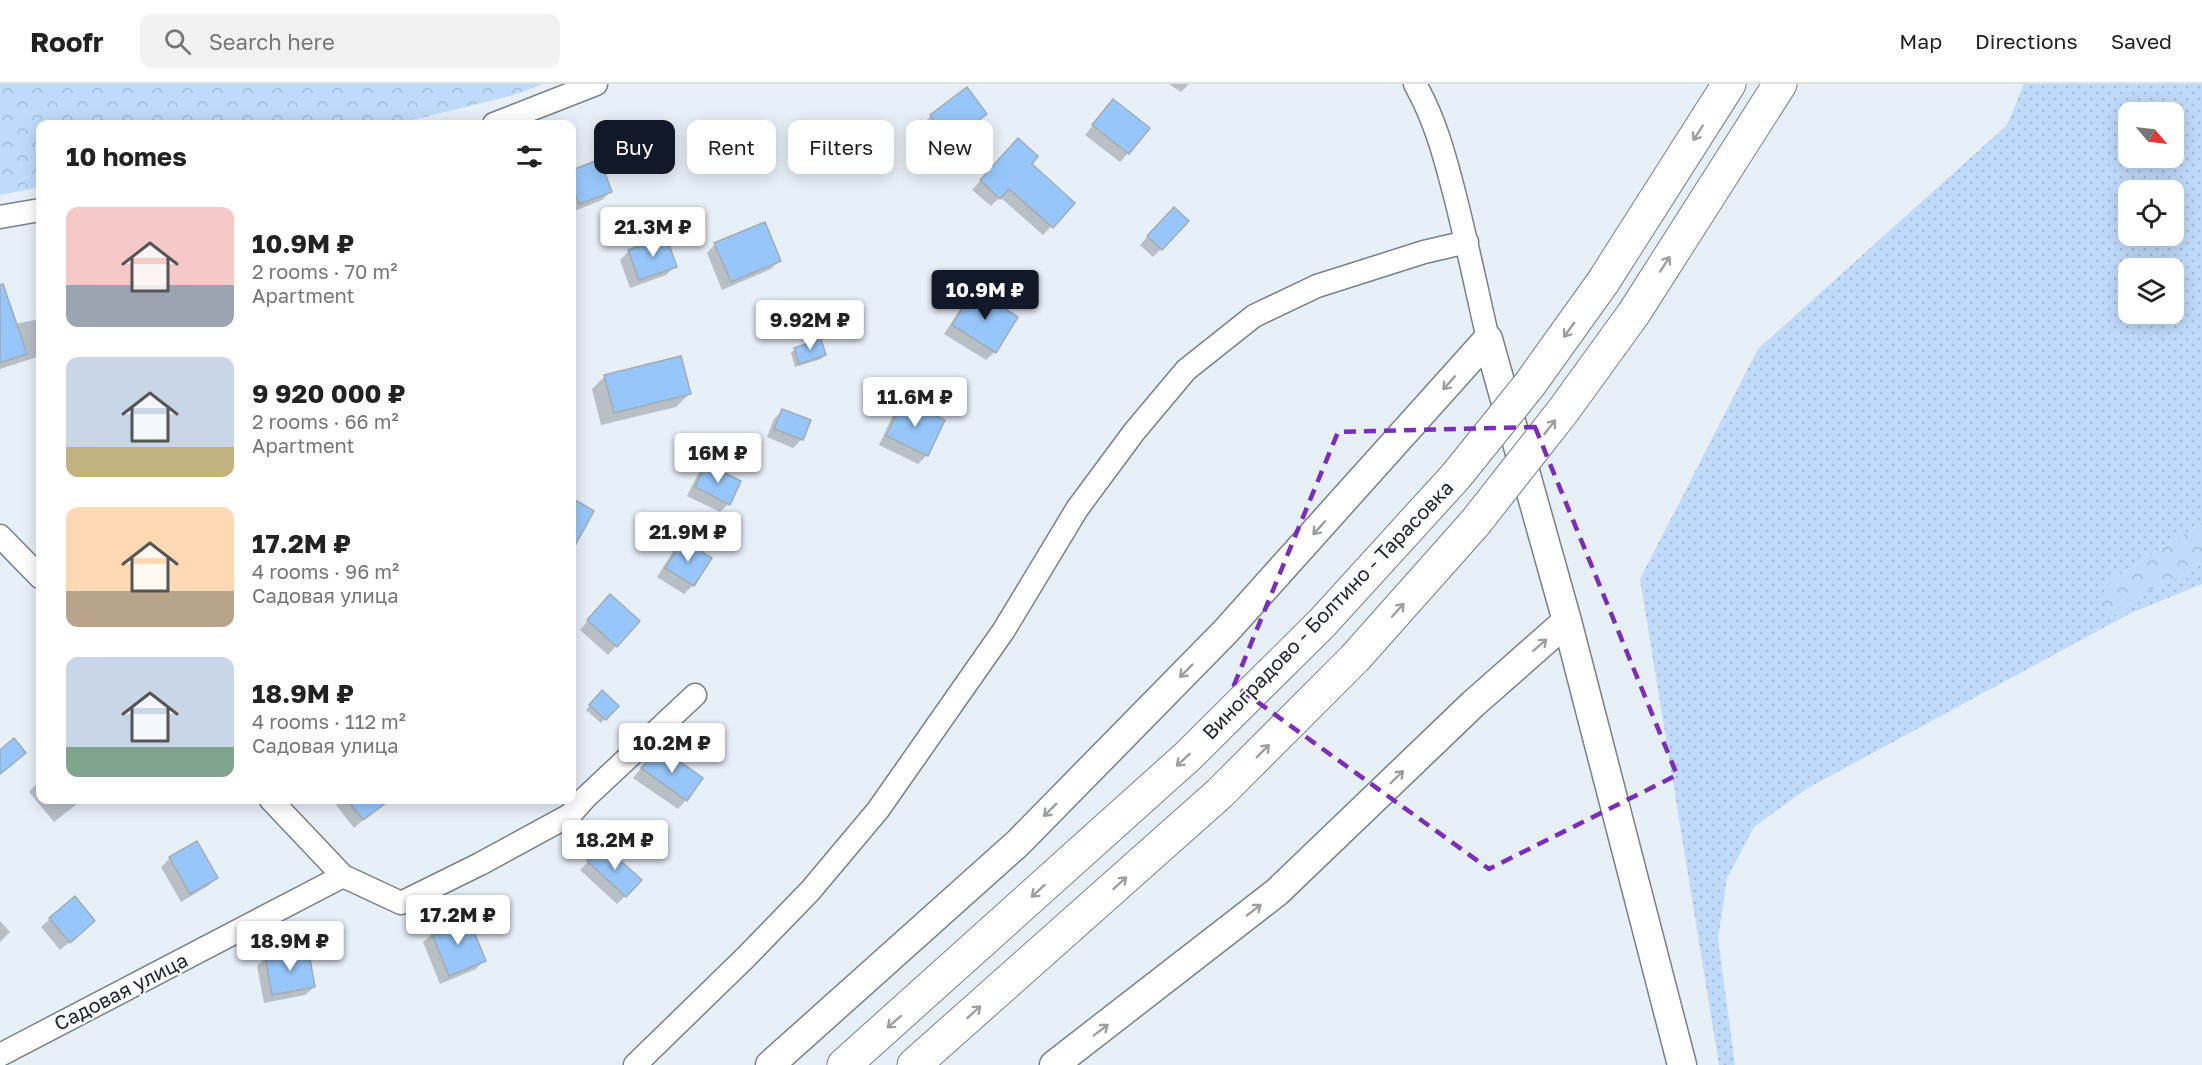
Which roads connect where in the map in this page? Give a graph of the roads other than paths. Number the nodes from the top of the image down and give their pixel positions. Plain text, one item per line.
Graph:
1 (596, 84) edge
2 (1415, 84) edge
3 (1729, 84) edge
4 (1780, 84) edge
5 (504, 120) edge
6 (36, 211) edge
7 (0, 217) edge
8 (1467, 242) junction
9 (1488, 339) junction
10 (0, 536) edge
11 (36, 573) edge
12 (1568, 621) junction
13 (694, 695) dead end
14 (284, 804) edge
15 (344, 876) junction
16 (3, 1048) edge
17 (635, 1065) edge
18 (770, 1065) edge
19 (844, 1065) edge
20 (914, 1065) edge
21 (1054, 1065) edge
22 (1682, 1065) edge

1 - 5 street
2 - 8 street
3 -> 19 main road, Виноградово - Болтино - Тарасовка, bridge
20 -> 4 main road, bridge
6 - 7 street
8 - 9 street
8 - 17 street
9 - 12 street
9 -> 18 street
10 - 11 street
21 -> 12 street
12 - 22 street
13 - 15 street
14 - 15 street
15 - 16 street, Садовая улица

